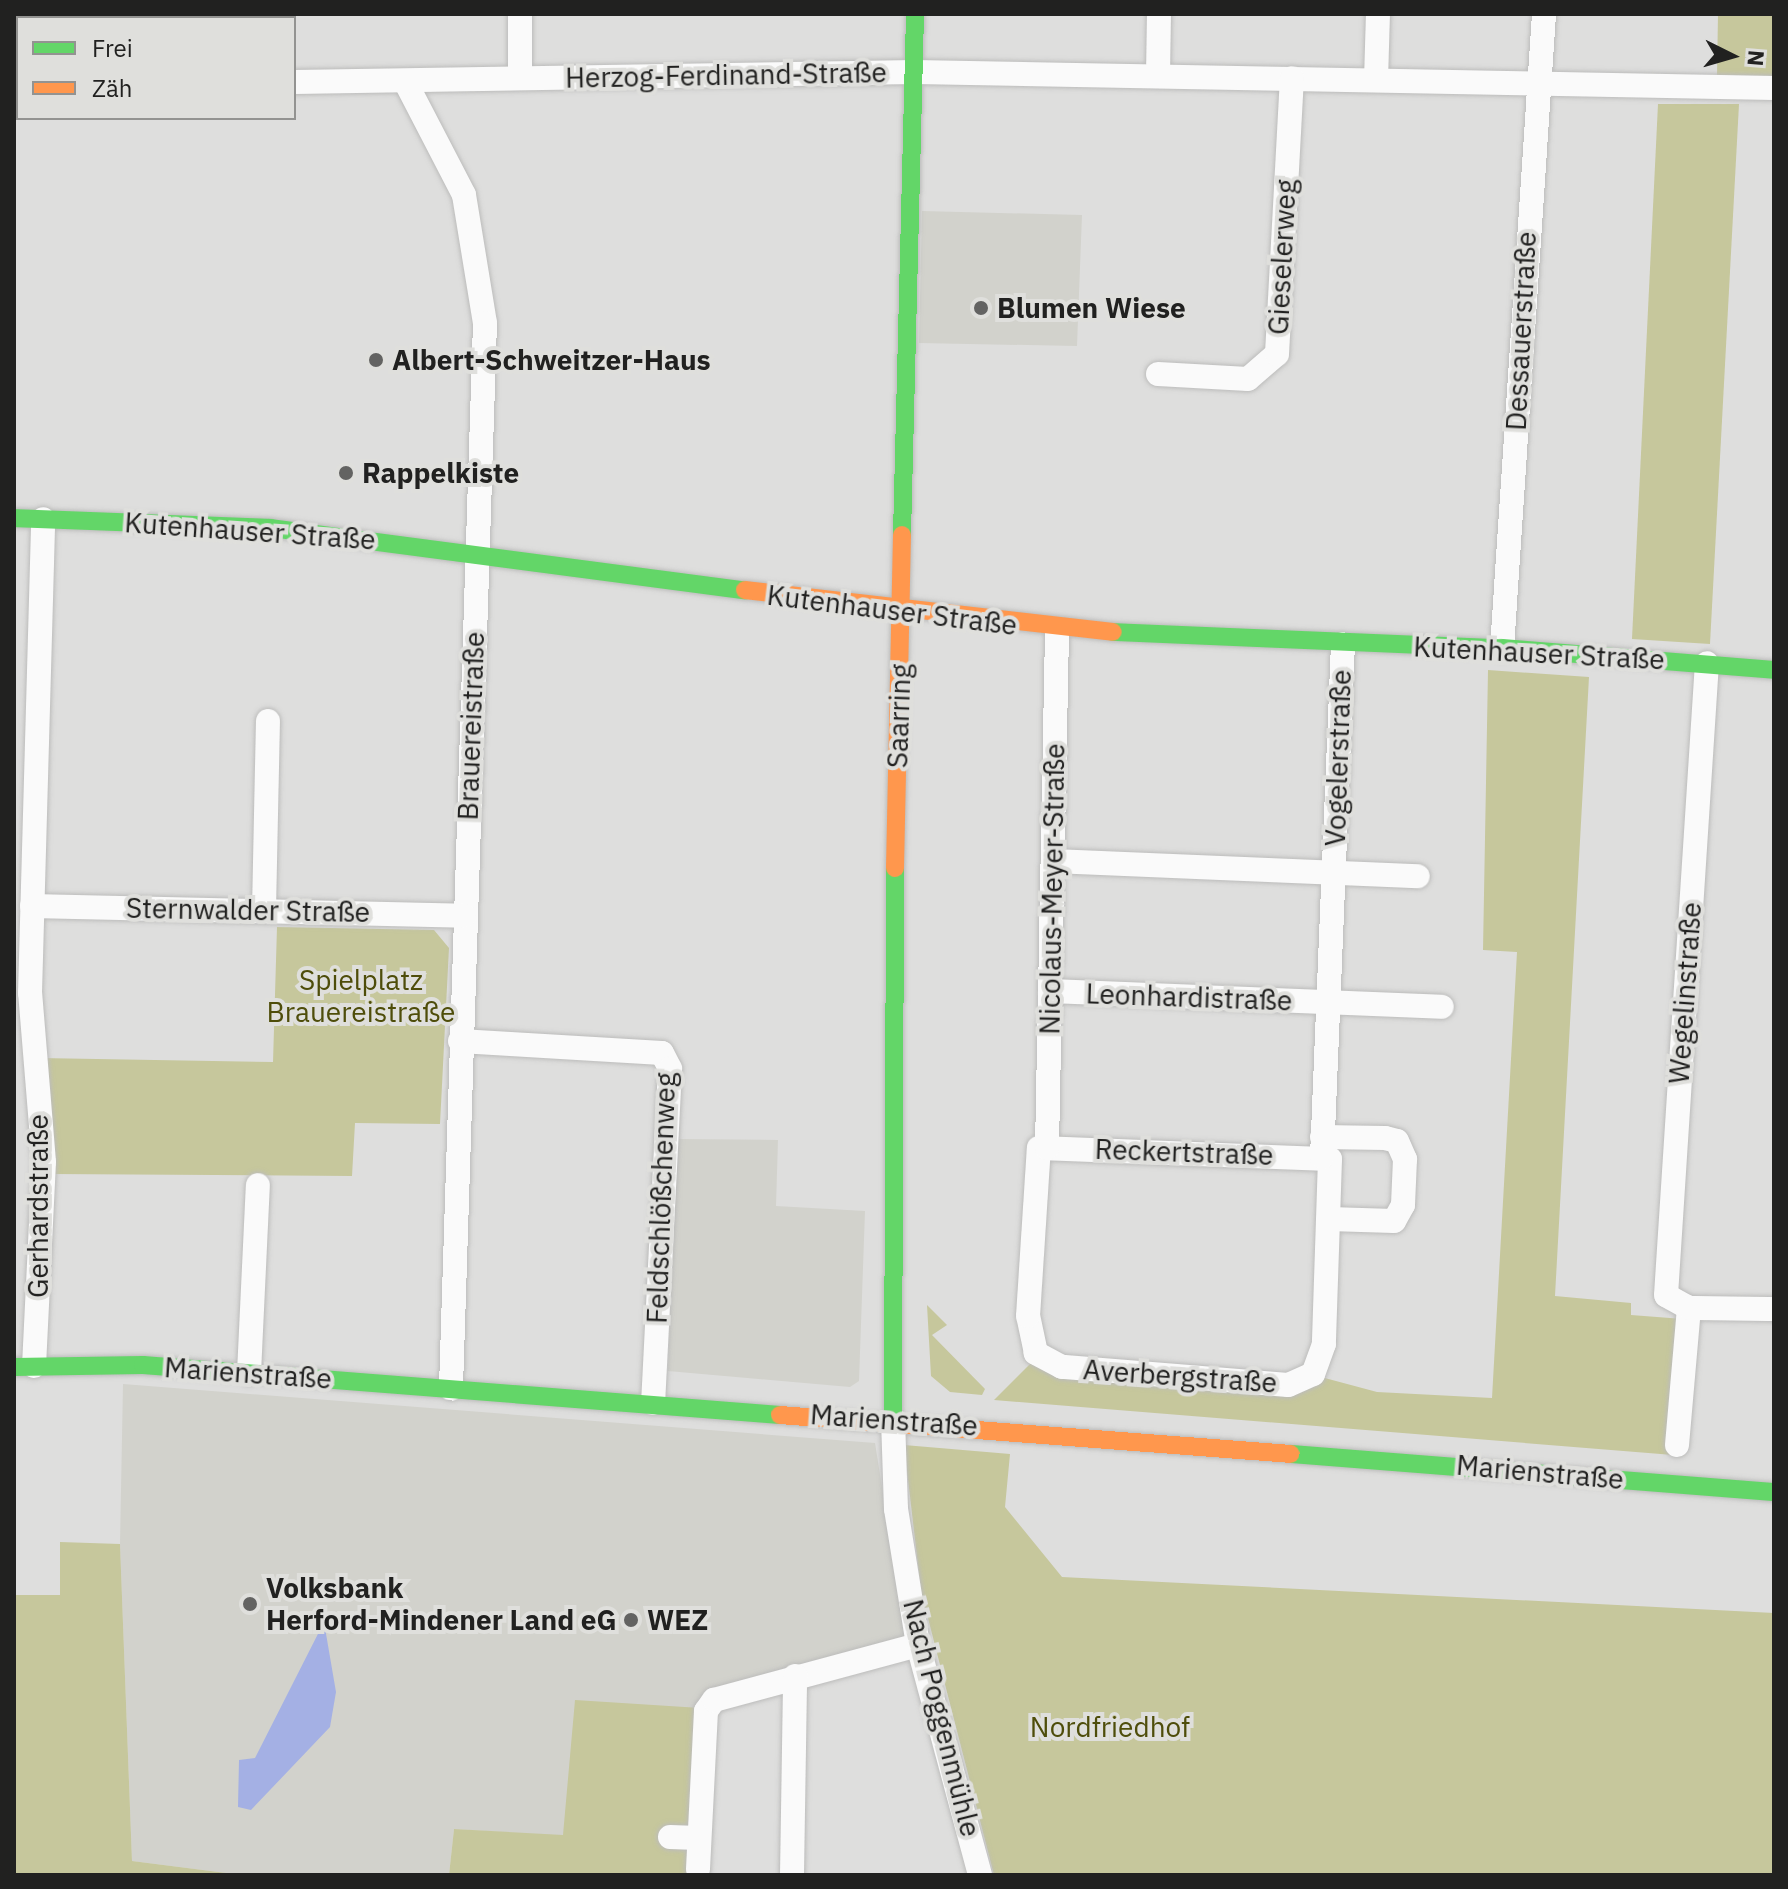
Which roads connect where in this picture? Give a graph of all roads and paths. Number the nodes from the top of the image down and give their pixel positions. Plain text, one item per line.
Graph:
1 (520, 14) edge
2 (915, 14) edge
3 (1159, 14) edge
4 (1378, 14) edge
5 (1544, 14) edge
6 (915, 72) junction
7 (1158, 76) junction
8 (520, 78) junction
9 (1292, 78) junction
10 (1376, 80) junction
11 (405, 81) junction
12 (296, 82) edge
13 (1536, 83) junction
14 (1774, 88) edge
15 (1158, 374) dead end
16 (14, 518) edge
17 (43, 519) junction
18 (477, 552) junction
19 (903, 615) junction
20 (1057, 630) junction
21 (1343, 644) junction
22 (1502, 648) junction
23 (1707, 663) junction
24 (1774, 670) edge
25 (268, 721) dead end
26 (24, 827) edge
27 (1053, 861) junction
28 (1333, 871) junction
29 (1418, 876) dead end
30 (32, 906) junction
31 (264, 910) junction
32 (464, 916) junction
33 (1050, 991) junction
34 (22, 993) edge
35 (1328, 1002) junction
36 (1442, 1007) dead end
37 (460, 1041) junction
38 (1322, 1147) junction
39 (1047, 1148) junction
40 (258, 1185) dead end
41 (1329, 1219) junction
42 (1689, 1308) junction
43 (1774, 1309) edge
44 (24, 1367) edge
45 (249, 1373) junction
46 (451, 1388) junction
47 (653, 1403) junction
48 (893, 1419) junction
49 (1677, 1445) dead end
50 (1774, 1492) edge
51 (918, 1645) junction
52 (795, 1676) junction
53 (670, 1837) dead end
54 (698, 1838) junction
55 (698, 1869) dead end
56 (792, 1875) edge
57 (980, 1875) edge

1 - 8 street
2 - 6 street, Saarring
3 - 7 street
4 - 10 street
5 - 13 street, Dessauerstraße
6 - 7 street, Herzog-Ferdinand-Straße
6 - 8 street, Herzog-Ferdinand-Straße
6 - 19 street, Saarring
7 - 9 street, Herzog-Ferdinand-Straße
8 - 11 street, Herzog-Ferdinand-Straße
9 - 10 street, Herzog-Ferdinand-Straße
9 - 15 street, Gieselerweg
10 - 13 street, Herzog-Ferdinand-Straße
11 - 12 street, Herzog-Ferdinand-Straße
11 - 18 street, Brauereistraße
13 - 14 street, Herzog-Ferdinand-Straße
13 - 22 street, Dessauerstraße
16 - 17 street, Kutenhauser Straße
17 - 18 street, Kutenhauser Straße
17 - 26 street, Gerhardstraße
18 - 19 street, Kutenhauser Straße
18 - 32 street, Brauereistraße
19 - 20 street, Kutenhauser Straße
19 - 48 street, Saarring
20 - 21 street, Kutenhauser Straße
20 - 27 street, Nicolaus-Meyer-Straße
21 - 22 street, Kutenhauser Straße
21 - 28 street, Vogelerstraße
22 - 23 street, Kutenhauser Straße
23 - 24 street, Kutenhauser Straße
23 - 42 street, Wegelinstraße
25 - 31 street
26 - 30 street, Gerhardstraße
27 - 28 street
27 - 33 street, Nicolaus-Meyer-Straße
28 - 29 street, Vogelerstraße
28 - 35 street, Vogelerstraße
30 - 31 street, Sternwalder Straße
30 - 34 street, Gerhardstraße
31 - 32 street, Sternwalder Straße
32 - 37 street, Brauereistraße
33 - 35 street, Leonhardistraße
33 - 39 street, Nicolaus-Meyer-Straße
34 - 44 street, Gerhardstraße
35 - 36 street
35 - 38 street, Vogelerstraße
37 - 46 street, Brauereistraße
37 - 47 street, Feldschlößchenweg
38 - 39 street, Reckertstraße
38 - 41 street, Averbergstraße
38 - 41 street
39 - 41 street, Averbergstraße
40 - 45 street
42 - 43 street
42 - 49 street
44 - 45 street, Marienstraße
45 - 46 street, Marienstraße
46 - 47 street, Marienstraße
47 - 48 street, Marienstraße
48 - 50 street, Marienstraße
48 - 51 street, Nach Poggenmühle
51 - 52 street
51 - 57 street, Nach Poggenmühle
52 - 54 street
52 - 56 street
53 - 54 street
54 - 55 street

